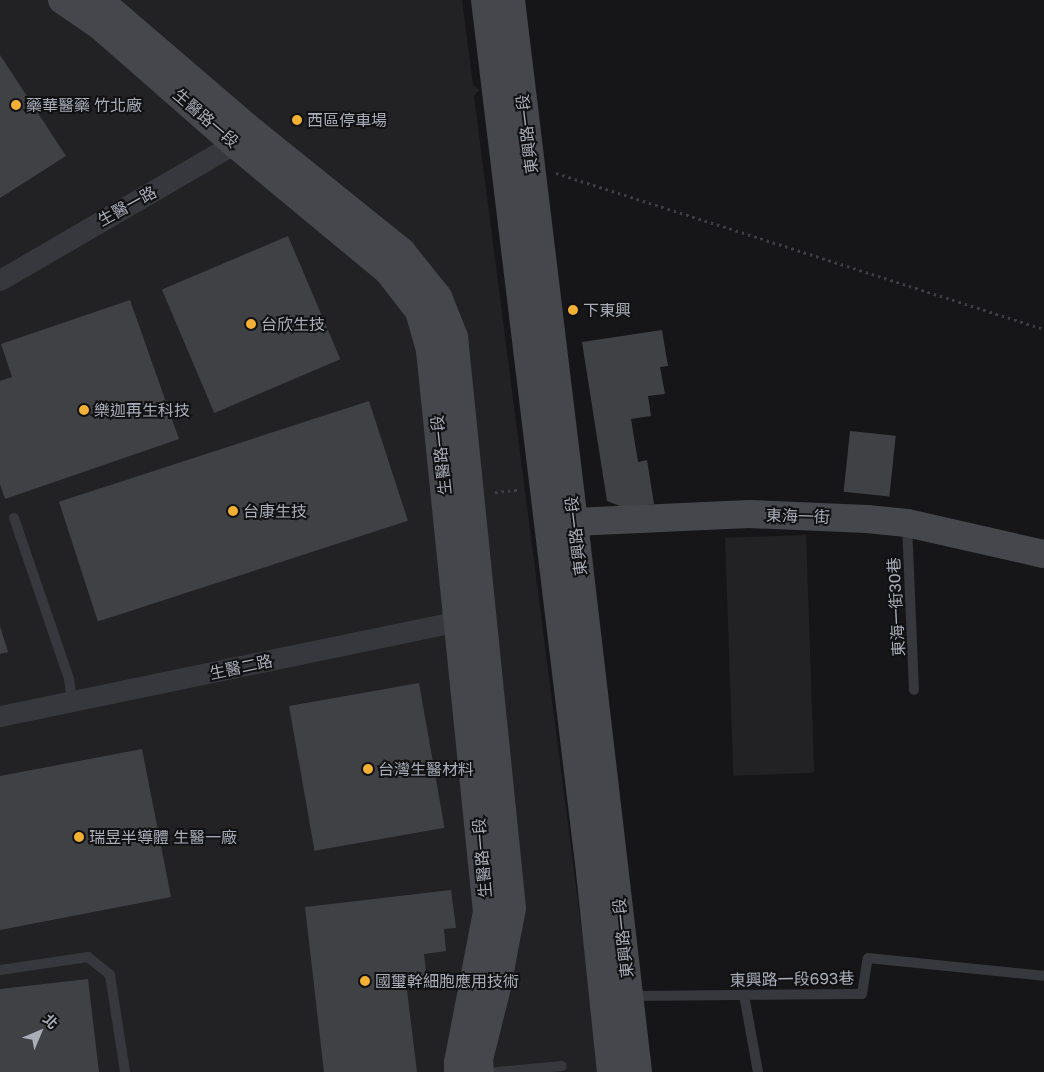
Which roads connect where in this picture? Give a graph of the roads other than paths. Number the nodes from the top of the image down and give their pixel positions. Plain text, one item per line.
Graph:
1 (62, 0) edge
2 (99, 0) edge
3 (485, 0) edge
4 (511, 0) edge
5 (245, 139) junction
6 (0, 280) edge
7 (14, 518) dead end
8 (574, 522) junction
9 (907, 523) junction
10 (548, 527) junction
11 (1044, 554) edge
12 (470, 619) junction
13 (914, 690) dead end
14 (72, 701) junction
15 (0, 716) edge
16 (0, 970) edge
17 (1044, 976) edge
18 (744, 995) junction
19 (629, 996) junction
20 (562, 1066) dead end
21 (125, 1072) edge
22 (458, 1072) edge
23 (480, 1072) edge
24 (497, 1072) edge
25 (611, 1072) edge
26 (638, 1072) edge
27 (758, 1072) edge

1 - 5 street, 生醫路一段
2 - 5 street, 生醫路一段
3 - 10 street, 東興路一段
4 - 8 street, 東興路一段
5 - 6 street, 生醫一路
5 - 12 street, 生醫路一段
7 - 14 lane
8 - 9 street, 東海一街
8 - 10 street, 東海一街
8 - 19 street, 東興路一段
9 - 11 street, 東海一街
9 - 13 lane, 東海一街30巷
10 - 25 street, 東興路一段
12 - 14 street, 生醫二路
12 - 22 street, 生醫路一段
12 - 23 street, 生醫路一段
14 - 15 street, 生醫二路
16 - 21 lane
17 - 18 lane, 東興路一段693巷
18 - 19 lane, 東興路一段693巷
18 - 27 lane
19 - 26 street, 東興路一段
20 - 24 lane

